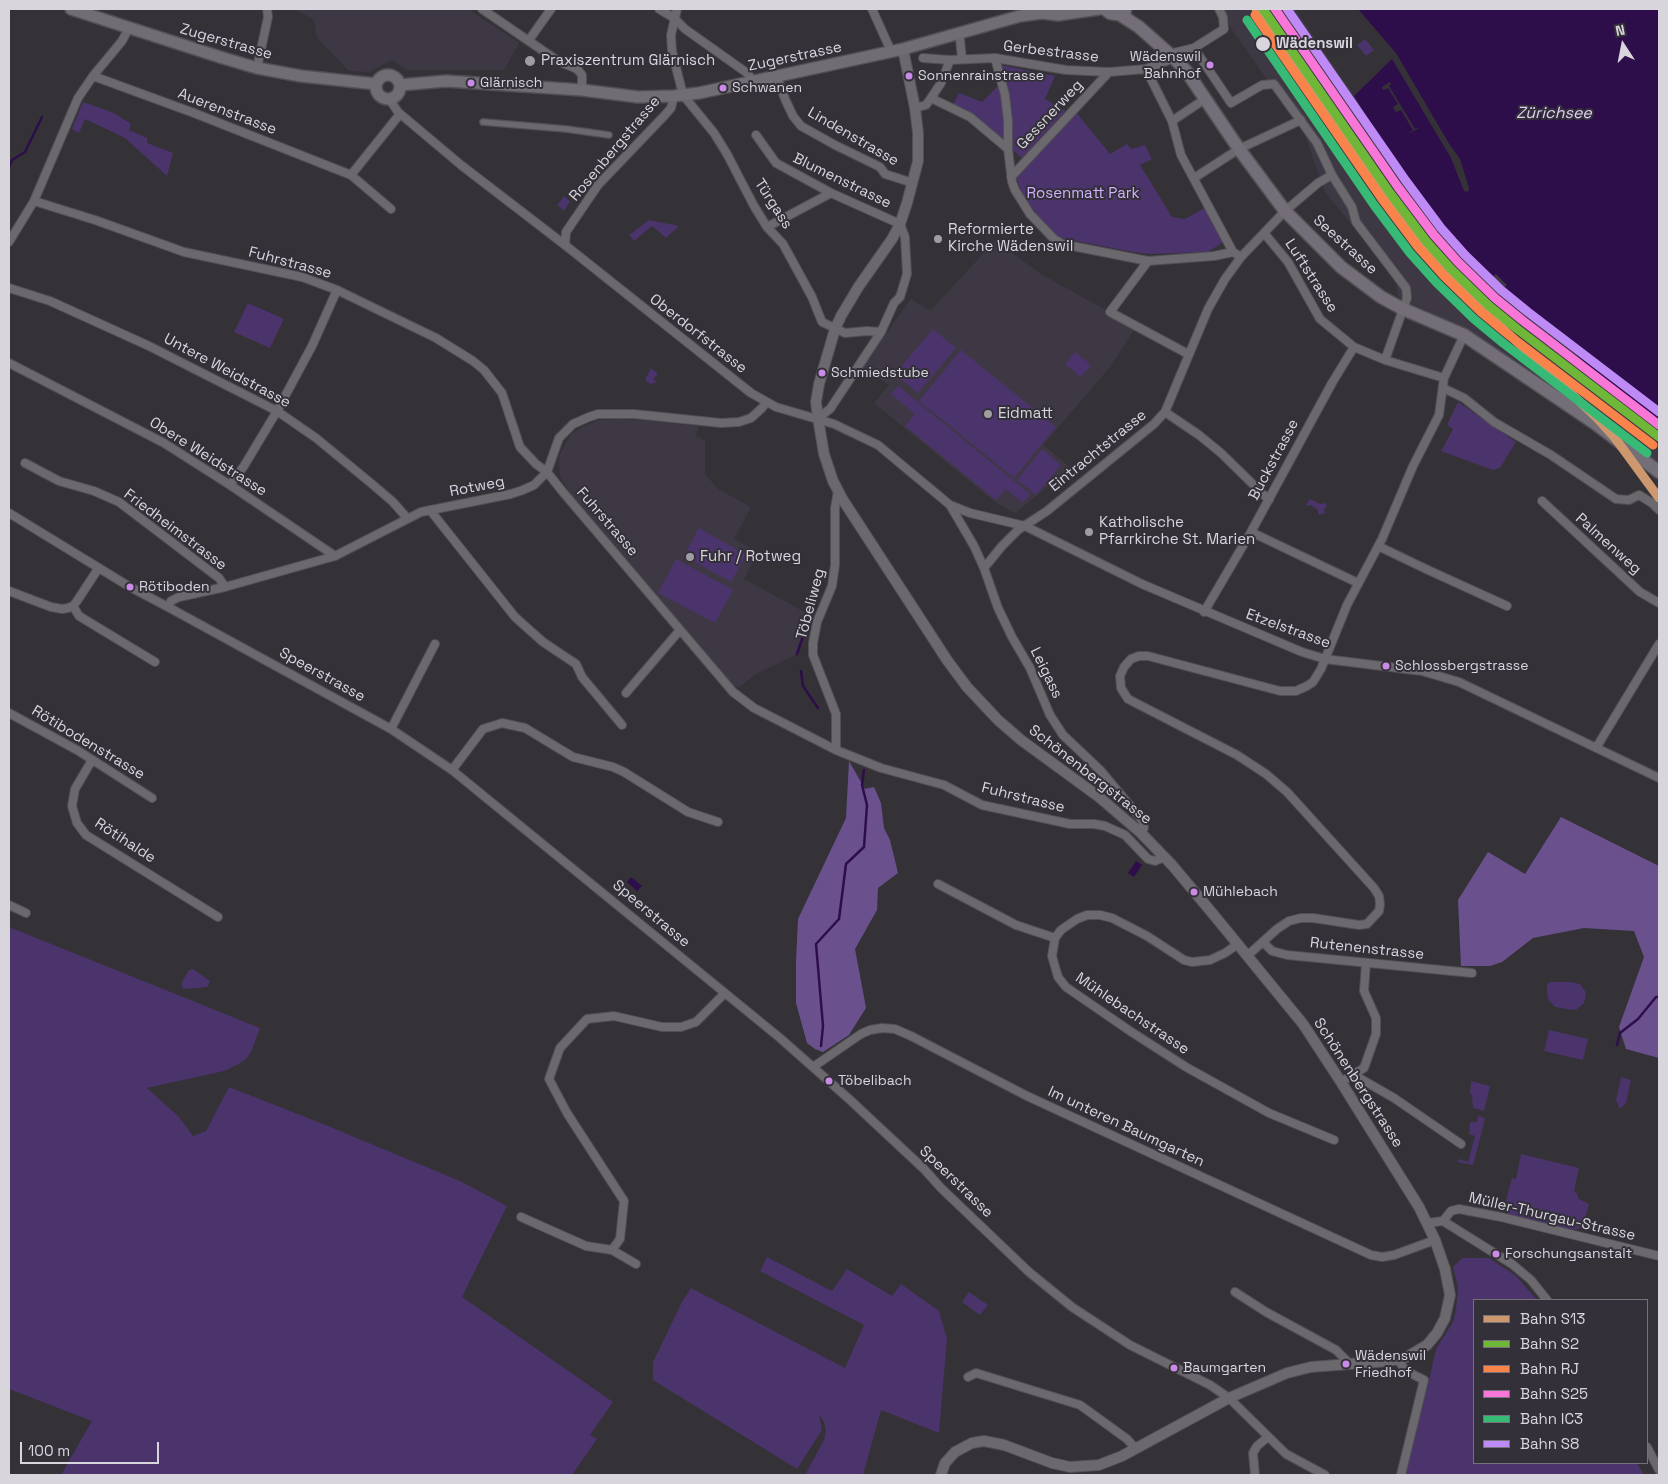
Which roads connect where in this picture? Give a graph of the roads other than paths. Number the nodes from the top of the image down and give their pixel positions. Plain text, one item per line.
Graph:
1 (71, 9) edge
2 (267, 9) edge
3 (482, 9) edge
4 (551, 9) edge
5 (659, 9) edge
6 (677, 9) edge
7 (872, 9) edge
8 (1099, 9) edge
9 (1105, 9) edge
10 (1219, 9) edge
11 (1125, 10) edge
12 (1047, 11) edge
13 (1019, 12) edge
14 (674, 18) junction
15 (129, 28) junction
16 (960, 39) dead end
17 (529, 40) junction
18 (1194, 48) junction
19 (897, 50) junction
20 (1172, 56) junction
21 (923, 58) dead end
22 (995, 58) junction
23 (962, 59) junction
24 (950, 60) junction
25 (257, 68) junction
26 (1146, 69) junction
27 (1109, 72) junction
28 (92, 76) junction
29 (777, 77) junction
30 (754, 82) junction
31 (376, 84) junction
32 (400, 85) junction
33 (582, 90) junction
34 (679, 96) junction
35 (931, 98) junction
36 (1205, 99) junction
37 (390, 100) junction
38 (915, 108) junction
39 (400, 114) junction
40 (1301, 120) junction
41 (1172, 121) junction
42 (483, 122) dead end
43 (609, 135) dead end
44 (756, 135) dead end
45 (1239, 148) junction
46 (1008, 149) junction
47 (351, 175) junction
48 (1332, 175) junction
49 (1011, 177) junction
50 (1194, 178) junction
51 (913, 182) junction
52 (831, 193) junction
53 (34, 201) junction
54 (391, 209) dead end
55 (1285, 211) junction
56 (900, 224) junction
57 (768, 227) junction
58 (1264, 233) junction
59 (9, 242) edge
60 (565, 245) junction
61 (1233, 252) junction
62 (1241, 258) junction
63 (1148, 261) junction
64 (9, 288) edge
65 (337, 290) junction
66 (1403, 309) junction
67 (835, 329) junction
68 (882, 332) junction
69 (1464, 334) junction
70 (1354, 348) junction
71 (1188, 354) junction
72 (1385, 360) junction
73 (9, 363) edge
74 (1444, 378) junction
75 (1443, 388) junction
76 (766, 402) junction
77 (277, 411) junction
78 (1165, 412) junction
79 (818, 418) junction
80 (25, 464) dead end
81 (547, 472) junction
82 (1659, 472) edge
83 (230, 485) junction
84 (838, 491) junction
85 (1269, 500) junction
86 (1542, 501) dead end
87 (950, 505) junction
88 (430, 510) junction
89 (1659, 510) edge
90 (9, 513) edge
91 (407, 518) junction
92 (1025, 526) junction
93 (1251, 532) junction
94 (1378, 546) junction
95 (335, 556) junction
96 (984, 568) junction
97 (98, 569) junction
98 (1358, 583) junction
99 (225, 586) junction
100 (9, 591) edge
101 (1659, 604) edge
102 (73, 606) junction
103 (1507, 606) dead end
104 (168, 607) junction
105 (1204, 612) junction
106 (680, 630) junction
107 (435, 644) dead end
108 (1659, 644) edge
109 (1324, 659) junction
110 (155, 662) dead end
111 (626, 693) dead end
112 (9, 713) edge
113 (622, 725) dead end
114 (391, 730) junction
115 (1596, 748) junction
116 (836, 750) junction
117 (92, 760) junction
118 (452, 770) junction
119 (1659, 778) edge
120 (152, 798) dead end
121 (718, 822) dead end
122 (1141, 833) junction
123 (1164, 857) junction
124 (938, 884) dead end
125 (9, 905) edge
126 (26, 913) dead end
127 (218, 917) dead end
128 (1055, 938) junction
129 (1263, 942) junction
130 (1238, 944) junction
131 (1248, 956) junction
132 (1366, 963) junction
133 (1472, 973) dead end
134 (725, 993) junction
135 (813, 1068) junction
136 (1354, 1074) junction
137 (1342, 1082) junction
138 (1334, 1140) dead end
139 (1462, 1144) dead end
140 (521, 1217) dead end
141 (1443, 1221) junction
142 (1427, 1223) junction
143 (1435, 1240) junction
144 (612, 1250) junction
145 (1659, 1256) edge
146 (636, 1264) dead end
147 (1236, 1292) dead end
148 (1545, 1299) edge
149 (1398, 1360) junction
150 (1350, 1364) junction
151 (968, 1377) dead end
152 (1229, 1398) junction
153 (1268, 1437) junction
154 (1136, 1449) junction
155 (1648, 1449) edge
156 (1659, 1470) edge
157 (941, 1475) edge
158 (1254, 1475) edge
159 (1325, 1475) edge
160 (1401, 1475) edge

1 - 15 main road, Zugerstrasse
2 - 25 street
3 - 17 street
4 - 17 street
5 - 14 street
6 - 14 street
7 - 19 street
8 - 12 main road, Zugerstrasse
9 - 11 main road, Seestrasse
10 - 18 street, Gerbestrasse
11 - 20 main road, Seestrasse
12 - 13 main road, Zugerstrasse
13 - 19 main road, Zugerstrasse
14 - 30 street
14 - 34 street
15 - 25 main road, Zugerstrasse
15 - 28 street
16 - 23 street
17 - 33 street
18 - 20 street, Gerbestrasse
18 - 40 street
19 - 29 main road, Zugerstrasse
19 - 38 street, Schönenbergstrasse
20 - 26 street, Gerbestrasse
20 - 36 main road, Seestrasse
21 - 24 street, Gerbestrasse
22 - 23 street, Gerbestrasse
22 - 27 street, Gerbestrasse
22 - 46 street
23 - 24 street, Gerbestrasse
24 - 35 street
25 - 31 main road, Zugerstrasse
26 - 27 street, Gerbestrasse
26 - 41 street
27 - 49 street, Gessnerweg
28 - 47 street, Auerenstrasse
28 - 53 street
29 - 30 main road, Zugerstrasse
29 - 51 street, Lindenstrasse
30 - 34 main road, Zugerstrasse
31 - 32 main road, Zugerstrasse
31 - 37 main road
32 - 33 main road, Zugerstrasse
32 - 37 main road
33 - 34 main road, Zugerstrasse
34 - 57 street, Türgass
34 - 60 street, Rosenbergstrasse
35 - 38 street
35 - 46 street
36 - 41 street
36 - 45 main road, Seestrasse
37 - 39 street, Oberdorfstrasse
38 - 51 street, Schönenbergstrasse
39 - 47 street
39 - 60 street, Oberdorfstrasse
40 - 45 street
40 - 48 street
41 - 50 street
42 - 43 street
44 - 52 street, Blumenstrasse
45 - 50 street
45 - 55 main road, Seestrasse
46 - 49 street
47 - 54 street, Auerenstrasse
48 - 55 street, Eintrachtstrasse
48 - 66 street
49 - 63 street
50 - 61 street
51 - 56 street, Schönenbergstrasse
52 - 56 street, Blumenstrasse
52 - 57 street
53 - 59 street
53 - 65 street, Fuhrstrasse
55 - 58 street, Eintrachtstrasse
55 - 66 main road, Seestrasse
56 - 67 street, Schönenbergstrasse
56 - 68 street
57 - 67 street, Türgass
58 - 62 street, Eintrachtstrasse
58 - 70 street, Luftstrasse
60 - 76 street, Oberdorfstrasse
61 - 62 street
61 - 63 street
62 - 71 street, Eintrachtstrasse
63 - 71 street
64 - 77 street, Untere Weidstrasse
65 - 77 street
65 - 81 street, Fuhrstrasse
66 - 69 main road, Seestrasse
66 - 72 street
67 - 68 street
67 - 79 street, Schönenbergstrasse
68 - 79 street
69 - 74 street
69 - 82 main road, Seestrasse
70 - 72 street, Luftstrasse
70 - 85 street, Buckstrasse
71 - 78 street, Eintrachtstrasse
72 - 74 street, Luftstrasse
73 - 83 street, Obere Weidstrasse
74 - 75 street
75 - 89 street
75 - 94 street
76 - 79 street, Oberdorfstrasse
76 - 81 street
77 - 83 street
77 - 91 street, Untere Weidstrasse
78 - 85 street
78 - 92 street, Eintrachtstrasse
79 - 84 street, Schönenbergstrasse
79 - 87 street, Oberdorfstrasse
80 - 99 street, Friedheimstrasse
81 - 88 street, Rotweg
81 - 106 street, Fuhrstrasse
83 - 95 street, Obere Weidstrasse
84 - 116 street, Töbeliweg
84 - 122 street, Schönenbergstrasse
85 - 93 street, Buckstrasse
86 - 101 street, Palmenweg
87 - 92 street, Oberdorfstrasse
87 - 96 street, Leigass
88 - 91 street, Rotweg
88 - 113 street
90 - 97 street, Speerstrasse
91 - 95 street, Rotweg
92 - 96 street, Eintrachtstrasse
92 - 105 street, Etzelstrasse
93 - 98 street
93 - 105 street, Buckstrasse
94 - 98 street
94 - 103 street
95 - 99 street, Rotweg
96 - 122 street, Leigass
97 - 102 street
97 - 104 street, Speerstrasse
98 - 109 street
99 - 104 street, Rotweg
100 - 102 street
102 - 110 street
104 - 114 street, Speerstrasse
105 - 109 street, Etzelstrasse
106 - 111 street
106 - 116 street, Fuhrstrasse
107 - 114 street
108 - 115 street
109 - 115 street, Etzelstrasse
109 - 129 street
112 - 117 street, Rötibodenstrasse
114 - 118 street, Speerstrasse
115 - 119 street, Etzelstrasse
116 - 123 street, Fuhrstrasse
117 - 120 street, Rötibodenstrasse
117 - 127 street, Rötihalde
118 - 121 street
118 - 134 street, Speerstrasse
122 - 123 street, Schönenbergstrasse
123 - 130 street, Schönenbergstrasse
124 - 128 street
125 - 126 street
128 - 130 street
128 - 138 street, Mühlebachstrasse
129 - 131 street
129 - 132 street, Rutenenstrasse
130 - 131 street, Schönenbergstrasse
131 - 137 street, Schönenbergstrasse
132 - 133 street, Rutenenstrasse
132 - 136 street
134 - 135 street, Speerstrasse
134 - 144 street
135 - 143 street, Im unteren Baumgarten
135 - 152 street, Speerstrasse
136 - 137 street
136 - 139 street
137 - 142 street, Schönenbergstrasse
140 - 144 street
141 - 142 street
141 - 145 street, Müller-Thurgau-Strasse
141 - 148 street
142 - 143 street, Schönenbergstrasse
143 - 149 street, Schönenbergstrasse
144 - 146 street
147 - 150 street
149 - 150 street, Schönenbergstrasse
149 - 160 street
150 - 152 street, Schönenbergstrasse
151 - 154 street
152 - 153 street, Speerstrasse
152 - 154 street, Schönenbergstrasse
153 - 158 street
153 - 159 street, Speerstrasse
154 - 157 street, Schönenbergstrasse
155 - 156 street

